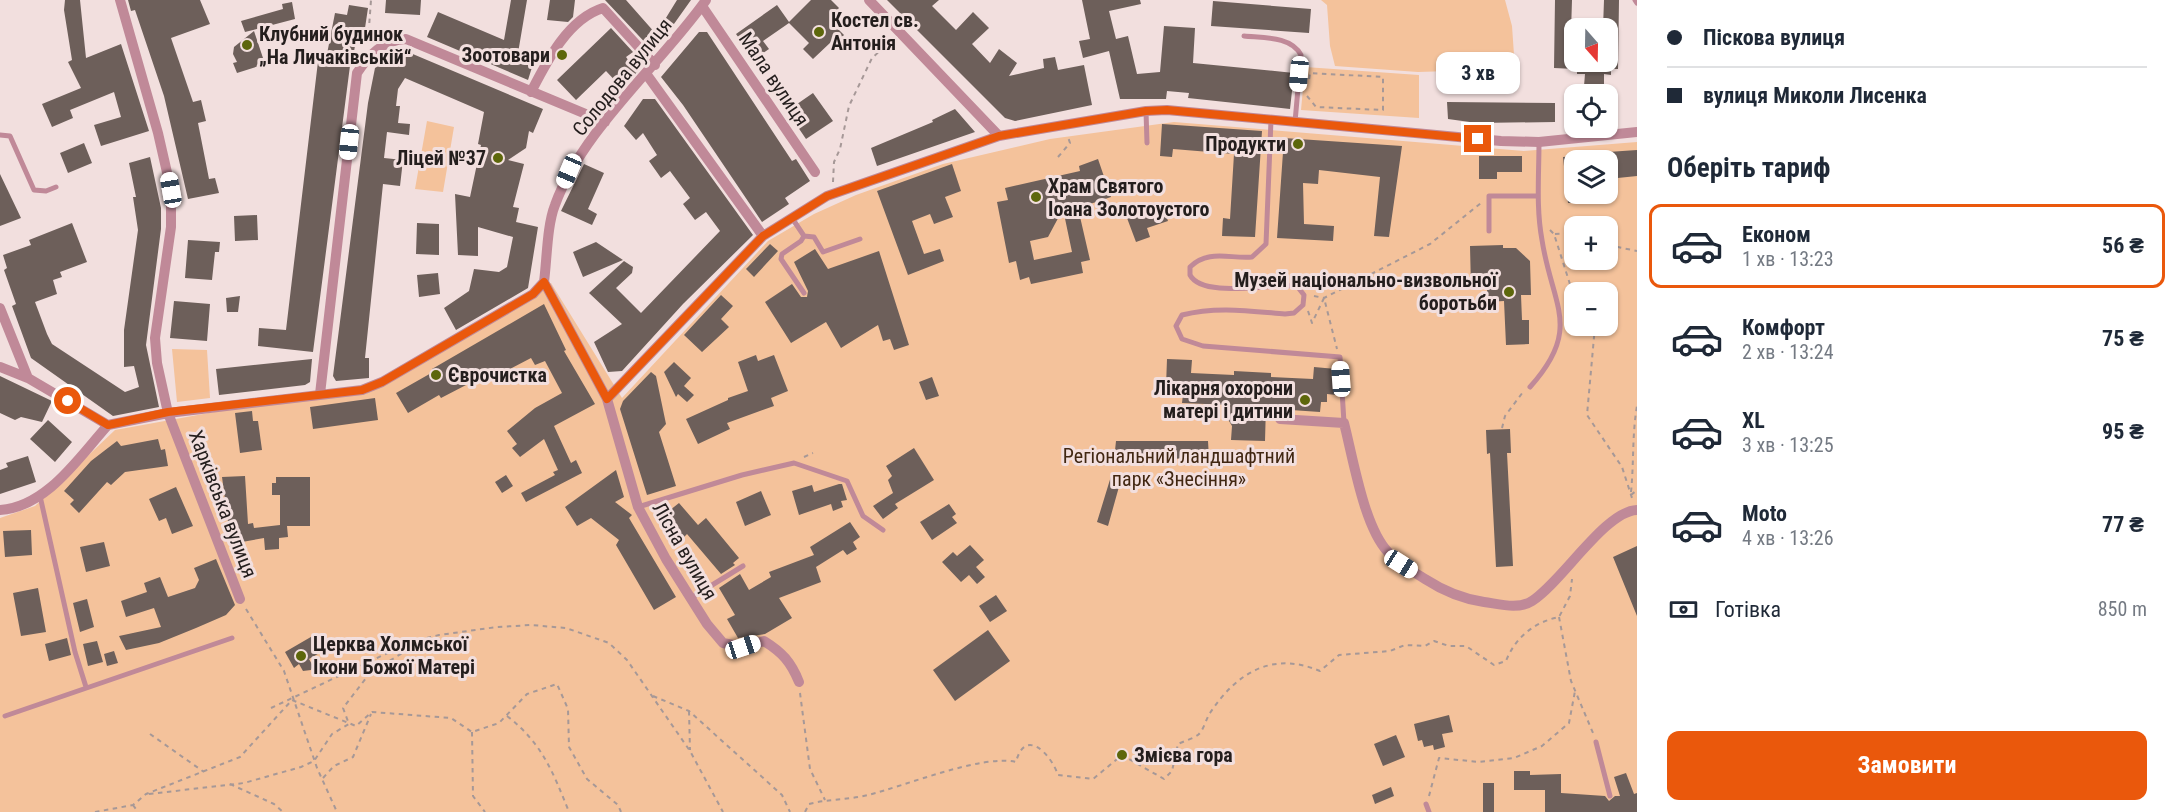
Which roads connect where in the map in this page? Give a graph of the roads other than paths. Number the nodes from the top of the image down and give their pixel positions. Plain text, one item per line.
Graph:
1 (120, 0) edge
2 (869, 0) edge
3 (704, 3) edge
4 (1245, 36) dead end
5 (655, 65) junction
6 (647, 75) junction
7 (531, 92) junction
8 (1146, 111) junction
9 (1271, 120) junction
10 (605, 122) junction
11 (1295, 123) junction
12 (1637, 132) edge
13 (0, 135) edge
14 (999, 136) junction
15 (1539, 142) junction
16 (1147, 143) dead end
17 (815, 172) dead end
18 (56, 186) dead end
19 (1538, 196) junction
20 (792, 218) junction
21 (1489, 231) dead end
22 (763, 236) junction
23 (804, 236) junction
24 (860, 239) dead end
25 (544, 282) junction
26 (804, 293) dead end
27 (0, 308) edge
28 (0, 367) edge
29 (28, 378) junction
30 (1530, 387) road end
31 (320, 394) junction
32 (607, 399) junction
33 (168, 412) junction
34 (1280, 418) dead end
35 (1344, 423) junction
36 (108, 425) junction
37 (40, 496) junction
38 (638, 507) junction
39 (1636, 509) edge
40 (0, 510) edge
41 (883, 530) dead end
42 (743, 566) dead end
43 (691, 598) junction
44 (240, 599) road end
45 (232, 638) dead end
46 (799, 682) road end
47 (86, 687) junction
48 (5, 716) dead end
49 (1596, 742) road end
50 (1610, 796) dead end
51 (1426, 804) road end
52 (1429, 812) edge

1 - 33 street, Харківська вулиця
2 - 14 street
3 - 5 street, Солодова вулиця
3 - 17 street, Мала вулиця
4 - 11 lane
5 - 6 street, Солодова вулиця
5 - 7 street
6 - 10 street, Солодова вулиця
6 - 22 street
7 - 10 street
7 - 31 street
8 - 9 street
8 - 14 street
8 - 16 lane
9 - 11 street
9 - 35 lane
10 - 25 street, Солодова вулиця
11 - 15 street
12 - 15 street
13 - 18 lane
14 - 20 street
15 - 19 lane
19 - 21 lane
19 - 30 lane
20 - 22 street
20 - 23 lane
22 - 32 street
23 - 24 lane
23 - 26 lane
25 - 31 street
25 - 32 street, Лісна вулиця
27 - 29 street
28 - 29 street
29 - 36 street
31 - 33 street
32 - 38 street, Лісна вулиця
33 - 36 street
33 - 44 street, Харківська вулиця
34 - 35 street
35 - 39 street
36 - 37 street
37 - 40 street
37 - 47 lane
38 - 41 lane
38 - 43 street, Лісна вулиця
42 - 43 lane
43 - 46 street, Лісна вулиця
45 - 47 lane
47 - 48 lane
49 - 50 lane
51 - 52 lane

